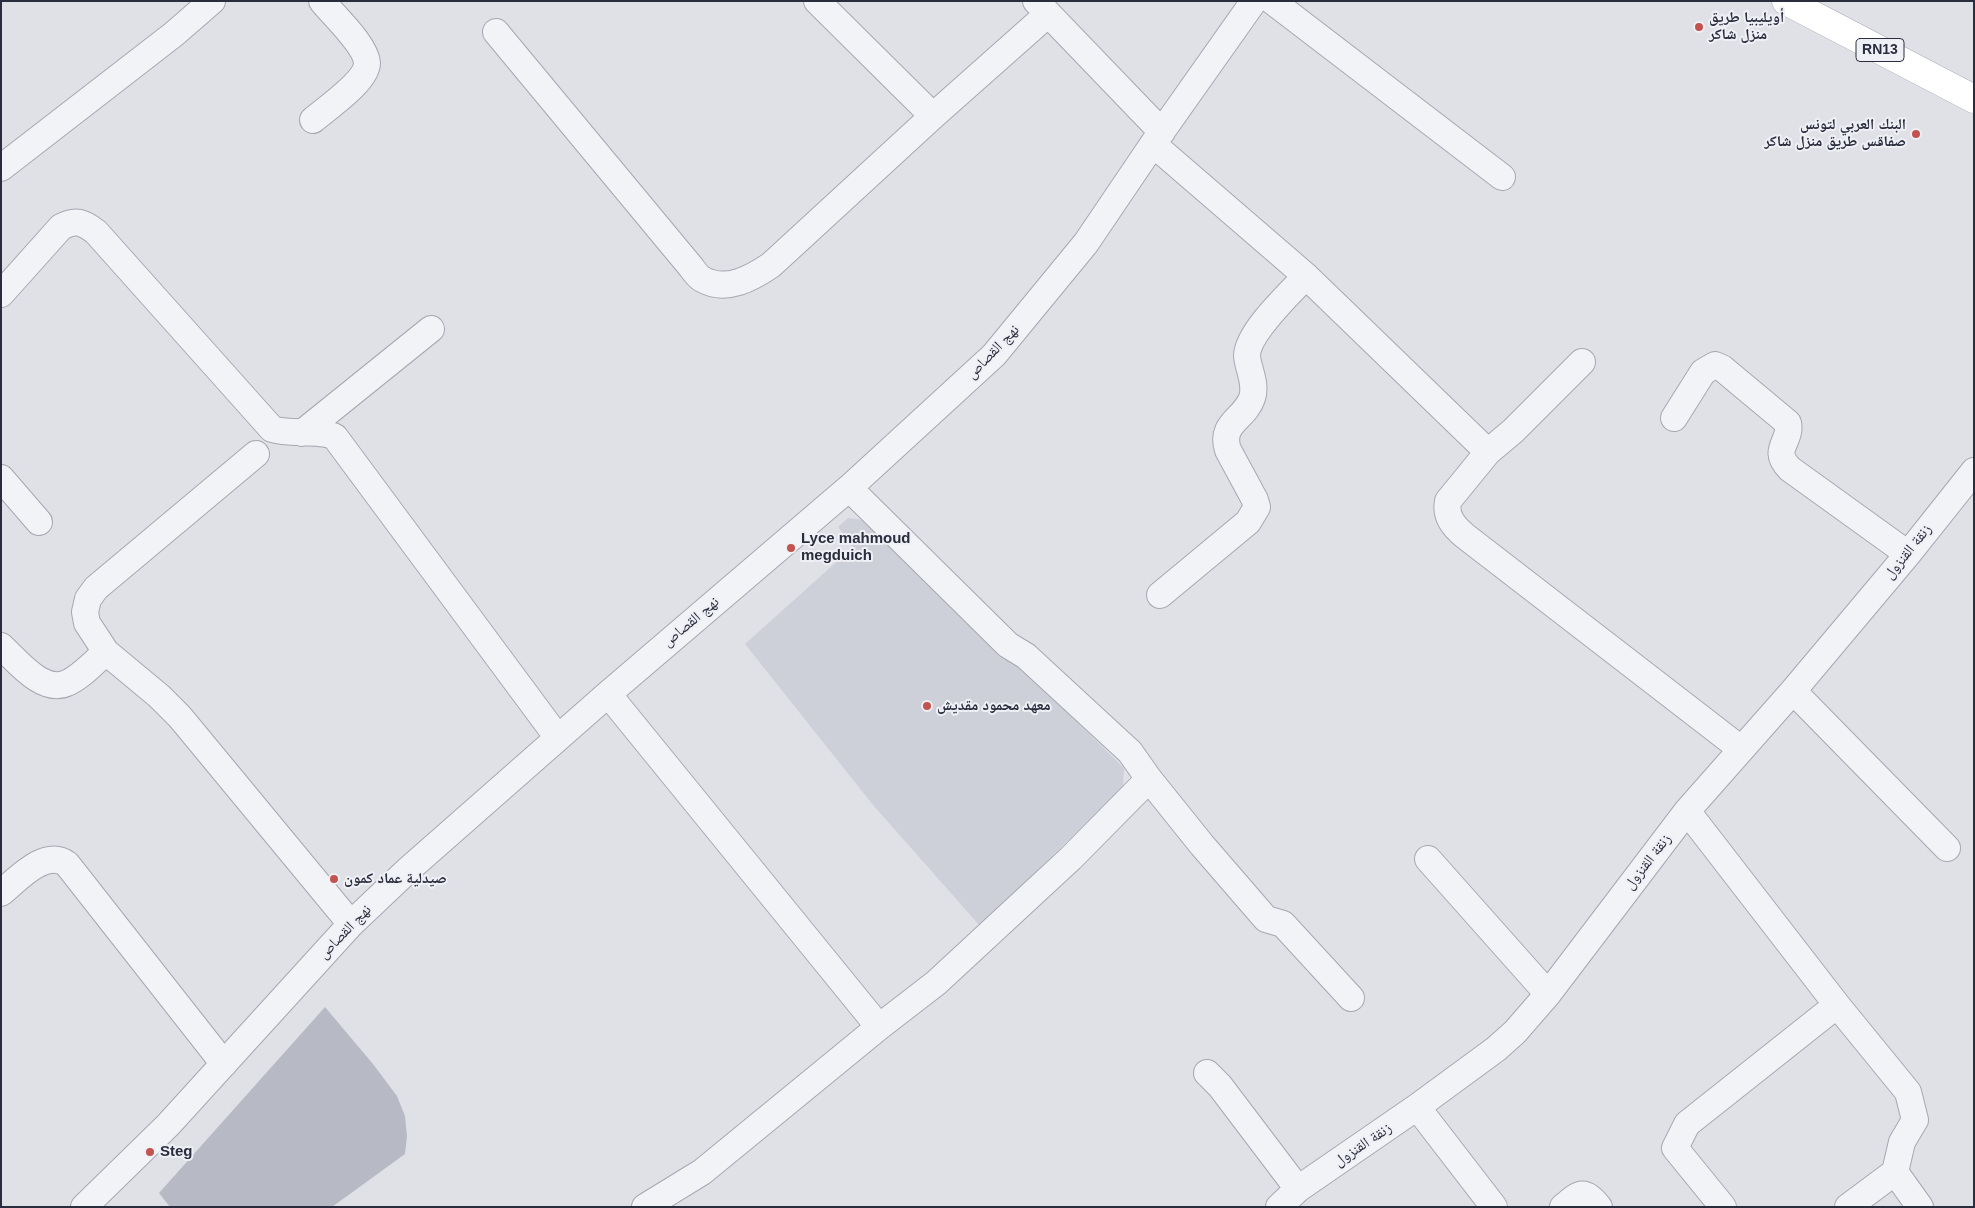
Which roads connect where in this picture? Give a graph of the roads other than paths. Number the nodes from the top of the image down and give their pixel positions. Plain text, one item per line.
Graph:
1 (212, 1) edge
2 (322, 1) edge
3 (817, 1) edge
4 (1254, 1) edge
5 (1272, 1) edge
6 (1786, 1) edge
7 (1042, 8) edge
8 (496, 32) dead end
9 (1974, 99) edge
10 (934, 116) junction
11 (313, 120) dead end
12 (1158, 138) junction
13 (1, 168) edge
14 (1502, 177) dead end
15 (1306, 276) junction
16 (1, 294) edge
17 (431, 329) dead end
18 (1582, 362) dead end
19 (1674, 418) dead end
20 (302, 433) junction
21 (1488, 452) junction
22 (256, 454) dead end
23 (1974, 471) edge
24 (1, 478) edge
25 (849, 488) junction
26 (39, 522) dead end
27 (1908, 554) junction
28 (1160, 595) dead end
29 (1, 646) edge
30 (106, 652) junction
31 (1793, 691) junction
32 (608, 694) junction
33 (558, 738) junction
34 (1741, 749) junction
35 (1149, 779) junction
36 (1687, 811) junction
37 (1947, 848) dead end
38 (1428, 859) dead end
39 (5, 882) edge
40 (351, 924) junction
41 (1548, 994) junction
42 (1351, 998) dead end
43 (1836, 1005) junction
44 (879, 1027) junction
45 (224, 1064) junction
46 (1206, 1073) dead end
47 (1418, 1107) junction
48 (1896, 1172) junction
49 (1298, 1189) junction
50 (84, 1207) edge
51 (645, 1207) edge
52 (1278, 1207) edge
53 (1494, 1207) edge
54 (1563, 1207) edge
55 (1599, 1207) edge
56 (1723, 1207) edge
57 (1848, 1207) edge
58 (1920, 1207) edge

1 - 13 street
2 - 11 street
3 - 10 street
4 - 12 street, نهج القصاص
5 - 14 street
6 - 9 main road, RN13
7 - 10 street
7 - 12 street
8 - 10 street
12 - 15 street
12 - 25 street, نهج القصاص
15 - 21 street
15 - 28 street
16 - 20 street
17 - 20 street
18 - 21 street
19 - 27 street
20 - 33 street
21 - 34 street
22 - 30 street
23 - 27 street, زنقة القنزول
24 - 26 street
25 - 32 street, نهج القصاص
25 - 35 street
27 - 31 street, زنقة القنزول
29 - 30 street
30 - 40 street
31 - 34 street, زنقة القنزول
31 - 37 street
32 - 33 street, نهج القصاص
32 - 44 street
33 - 40 street, نهج القصاص
34 - 36 street, زنقة القنزول
35 - 42 street
35 - 44 street
36 - 41 street, زنقة القنزول
36 - 43 street
38 - 41 street
39 - 45 street
40 - 45 street, نهج القصاص
41 - 47 street, زنقة القنزول
43 - 48 street
43 - 56 street
44 - 51 street
45 - 50 street, نهج القصاص
46 - 49 street
47 - 49 street, زنقة القنزول
47 - 53 street
48 - 57 street
48 - 58 street
49 - 52 street, زنقة القنزول
54 - 55 street

